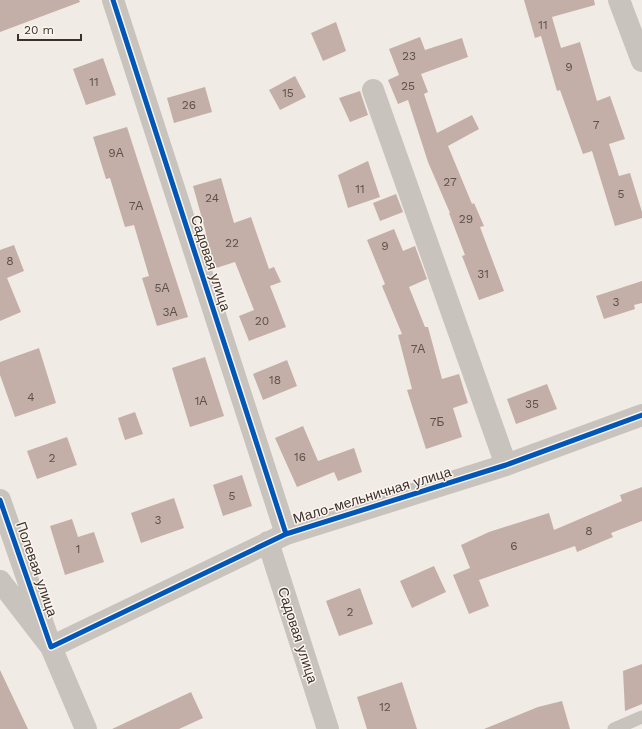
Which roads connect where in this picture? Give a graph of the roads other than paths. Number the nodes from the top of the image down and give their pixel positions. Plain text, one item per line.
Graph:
1 (113, 0) edge
2 (619, 0) edge
3 (642, 61) edge
4 (373, 90) dead end
5 (642, 415) edge
6 (506, 465) junction
7 (0, 500) edge
8 (277, 538) junction
9 (0, 581) edge
10 (51, 647) junction
11 (642, 717) edge
12 (86, 729) edge
13 (328, 729) edge
14 (614, 729) edge

1 - 8 street, Садовая улица
2 - 3 street
4 - 6 street
5 - 6 street, Мало-мельничная улица
6 - 8 street, Мало-мельничная улица
7 - 10 street, Полевая улица
8 - 10 street, Мало-мельничная улица
8 - 13 street, Садовая улица
9 - 10 street, Полевая улица
10 - 12 street, Полевая улица
11 - 14 lane

